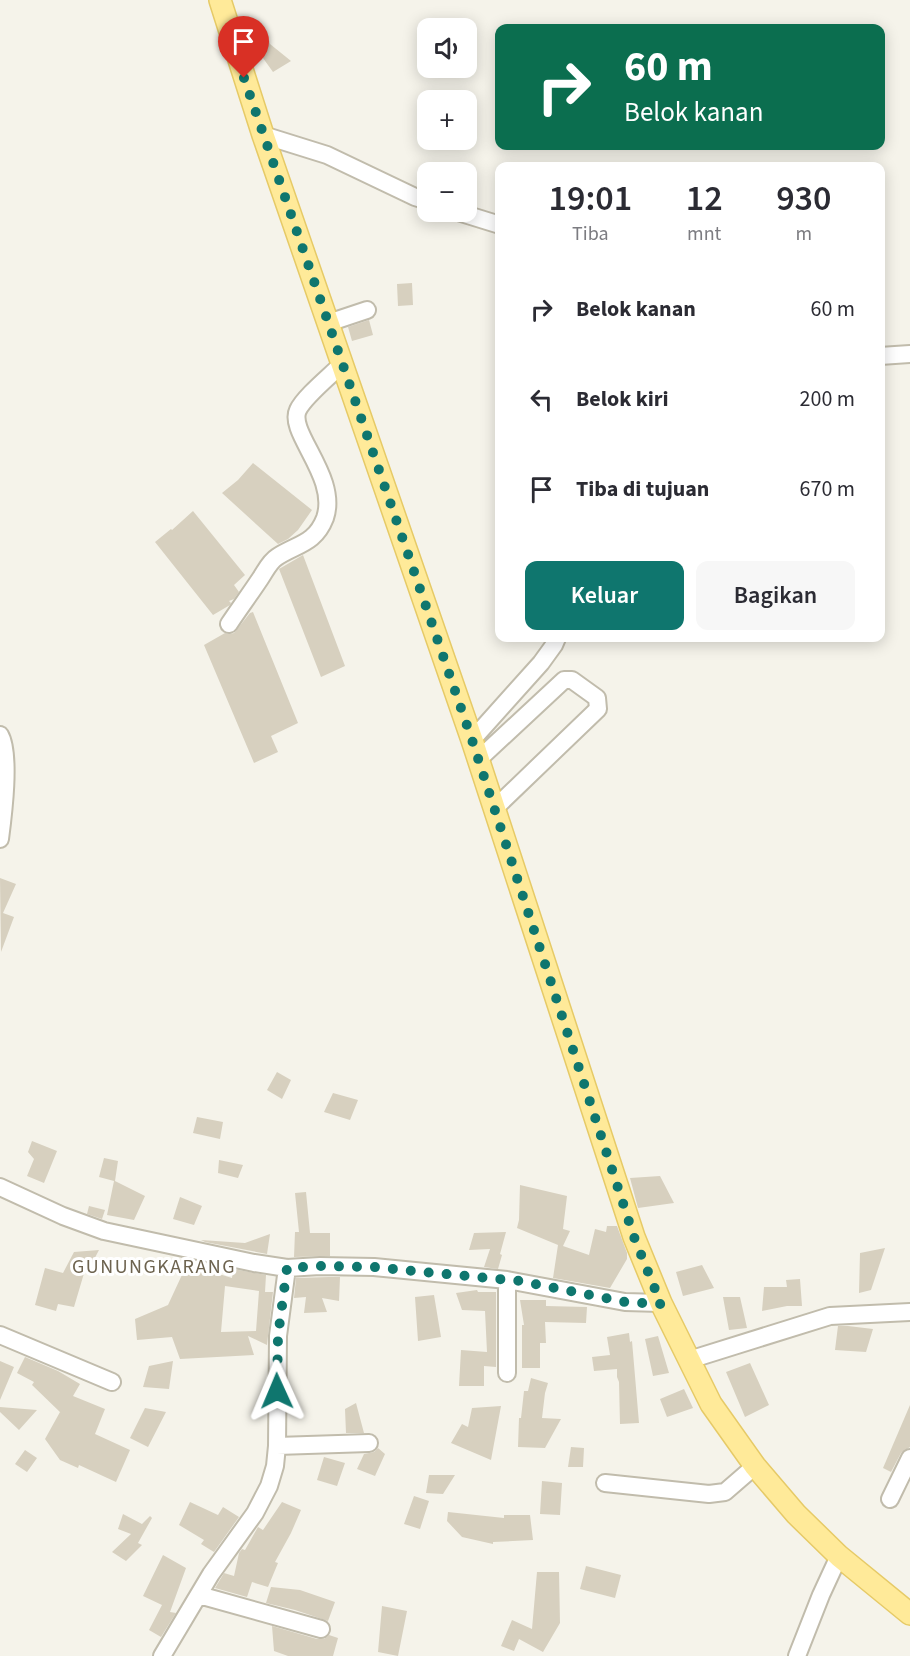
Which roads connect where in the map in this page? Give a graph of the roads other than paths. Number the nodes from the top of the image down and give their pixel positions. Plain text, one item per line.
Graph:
1 (220, 0) edge
2 (263, 135) junction
3 (417, 197) edge
4 (477, 218) edge
5 (495, 223) edge
6 (367, 310) dead end
7 (328, 323) junction
8 (910, 354) edge
9 (885, 356) edge
10 (342, 364) junction
11 (229, 624) dead end
12 (555, 642) edge
13 (0, 735) edge
14 (475, 749) junction
15 (495, 808) junction
16 (0, 839) edge
17 (0, 1187) edge
18 (287, 1268) junction
19 (507, 1280) junction
20 (661, 1304) junction
21 (910, 1312) edge
22 (0, 1335) edge
23 (688, 1360) junction
24 (507, 1373) dead end
25 (112, 1382) dead end
26 (369, 1443) dead end
27 (278, 1446) junction
28 (910, 1458) edge
29 (755, 1466) junction
30 (605, 1483) dead end
31 (890, 1499) dead end
32 (839, 1556) junction
33 (199, 1596) junction
34 (910, 1614) edge
35 (321, 1629) dead end
36 (162, 1656) edge
37 (796, 1656) edge

1 - 2 main road
2 - 3 street
2 - 7 main road
4 - 5 street
6 - 7 street
7 - 10 main road
8 - 9 street
10 - 11 street
10 - 14 main road
12 - 14 street
13 - 16 street
14 - 15 main road
14 - 15 street
15 - 20 main road
17 - 18 street
18 - 19 street
18 - 27 street
19 - 20 street
19 - 24 street
20 - 23 main road
21 - 23 street
22 - 25 street
23 - 29 main road
26 - 27 street
27 - 33 street
28 - 31 street
29 - 30 street
29 - 32 main road
32 - 34 main road
32 - 37 street
33 - 35 street
33 - 36 street

